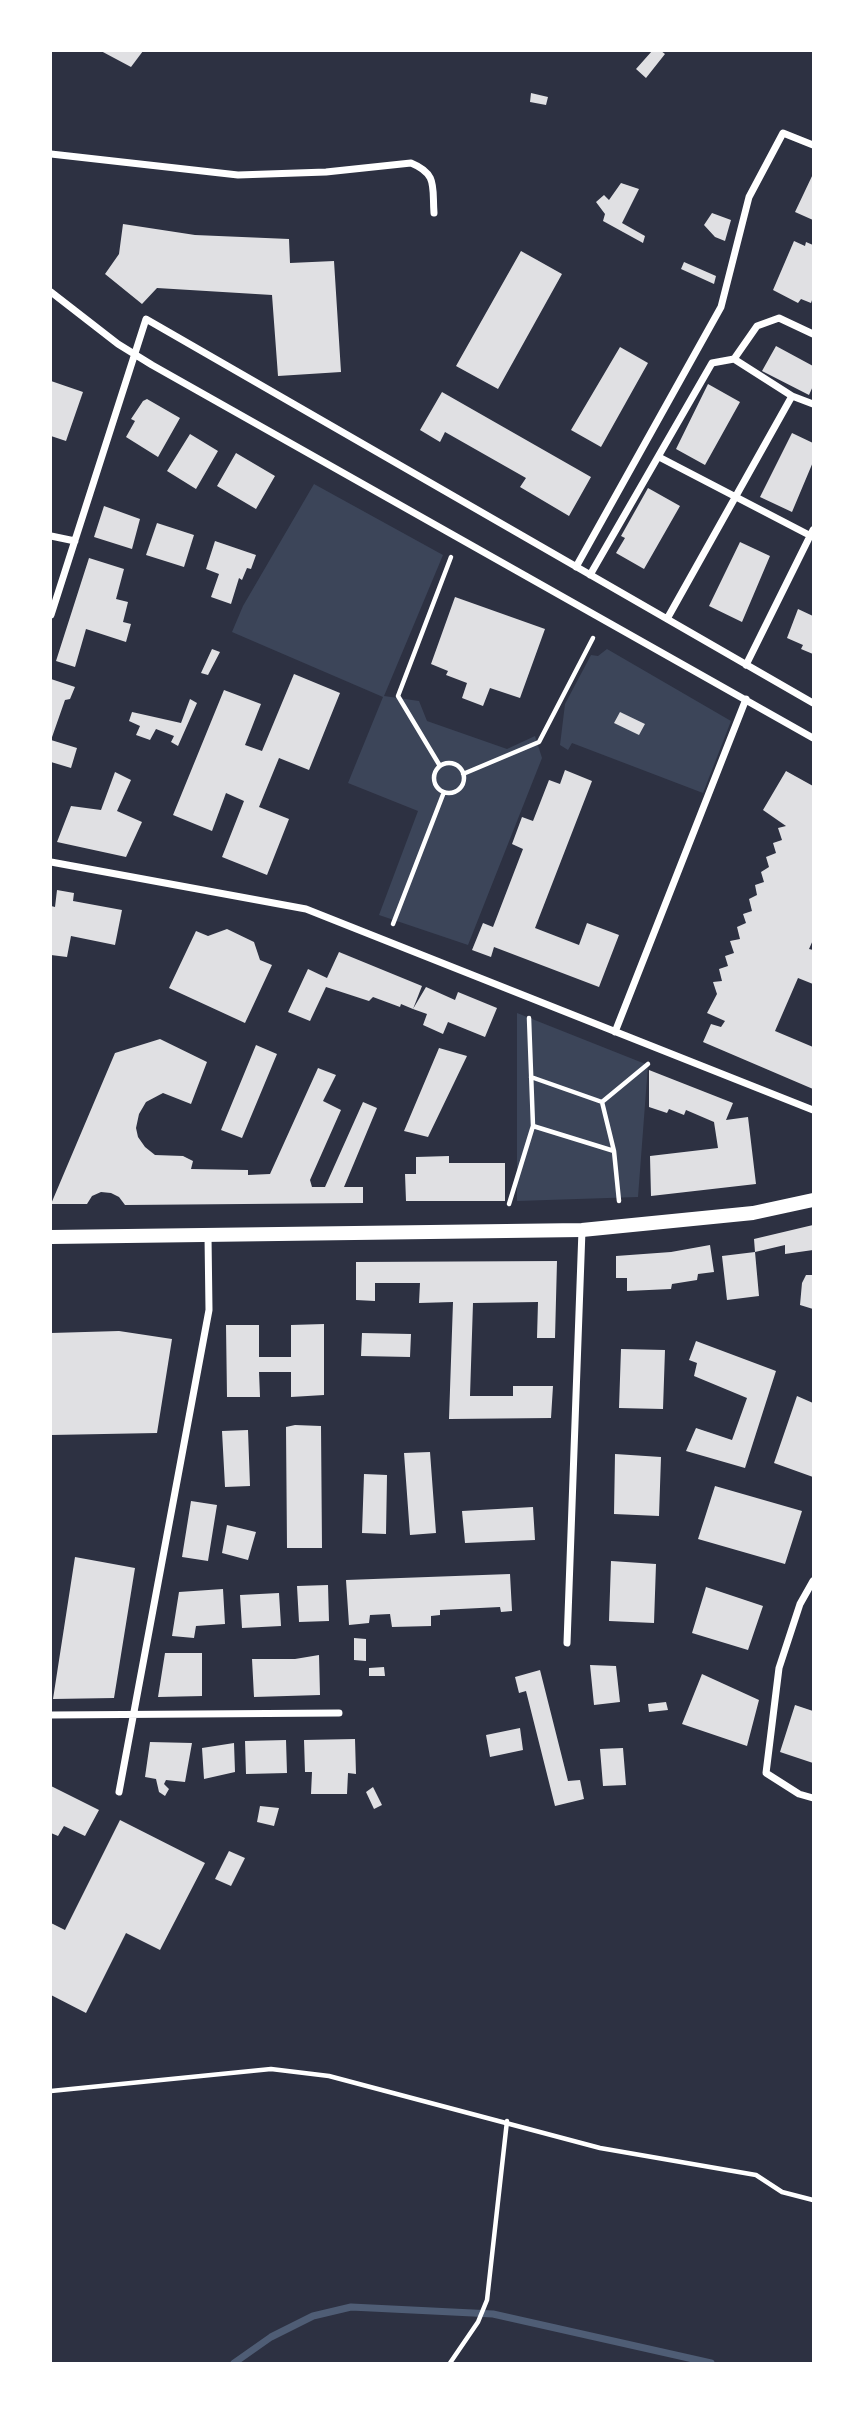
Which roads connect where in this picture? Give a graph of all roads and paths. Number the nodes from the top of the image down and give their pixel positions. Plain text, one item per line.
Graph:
1 (813, 145) edge
2 (51, 155) edge
3 (434, 213) dead end
4 (51, 292) edge
5 (813, 334) edge
6 (134, 355) junction
7 (734, 359) junction
8 (792, 396) junction
9 (813, 404) edge
10 (659, 457) junction
11 (736, 498) junction
12 (812, 533) edge
13 (51, 536) edge
14 (75, 541) junction
15 (451, 557) dead end
16 (576, 566) junction
17 (590, 575) junction
18 (51, 615) edge
19 (667, 619) junction
20 (593, 638) dead end
21 (746, 665) junction
22 (746, 699) junction
23 (813, 703) edge
24 (813, 738) edge
25 (440, 766) junction
26 (463, 774) junction
27 (444, 792) junction
28 (51, 862) edge
29 (393, 924) dead end
30 (529, 1018) dead end
31 (615, 1031) junction
32 (648, 1065) dead end
33 (531, 1077) junction
34 (602, 1102) junction
35 (813, 1110) edge
36 (533, 1126) junction
37 (614, 1151) junction
38 (813, 1200) edge
39 (619, 1201) dead end
40 (509, 1204) dead end
41 (582, 1230) junction
42 (208, 1236) junction
43 (51, 1237) edge
44 (813, 1581) edge
45 (567, 1643) dead end
46 (339, 1713) dead end
47 (134, 1714) junction
48 (51, 1715) edge
49 (119, 1792) dead end
50 (813, 1798) edge
51 (51, 2091) edge
52 (507, 2122) junction
53 (813, 2200) edge
54 (450, 2363) edge

1 - 16 street
2 - 3 street
4 - 6 street
5 - 7 street
6 - 14 street
6 - 16 street
6 - 22 street
7 - 8 street
7 - 10 street
8 - 9 street
8 - 11 street
10 - 11 street
10 - 17 street
11 - 12 street
11 - 19 street
12 - 21 street
13 - 14 street
14 - 18 street
15 - 25 path
16 - 17 street
17 - 19 street
19 - 21 street
20 - 26 path
21 - 23 street
22 - 24 street
22 - 31 street
25 - 26 path
25 - 27 path
26 - 27 path
27 - 29 path
28 - 31 street
30 - 33 path
31 - 35 street
32 - 34 path
33 - 34 path
33 - 36 path
34 - 37 path
36 - 37 path
36 - 40 path
37 - 39 path
38 - 41 main road
41 - 42 main road
41 - 45 street
42 - 43 main road
42 - 47 street
44 - 50 street
46 - 47 street
47 - 48 street
47 - 49 street
51 - 52 path
52 - 53 path
52 - 54 path

